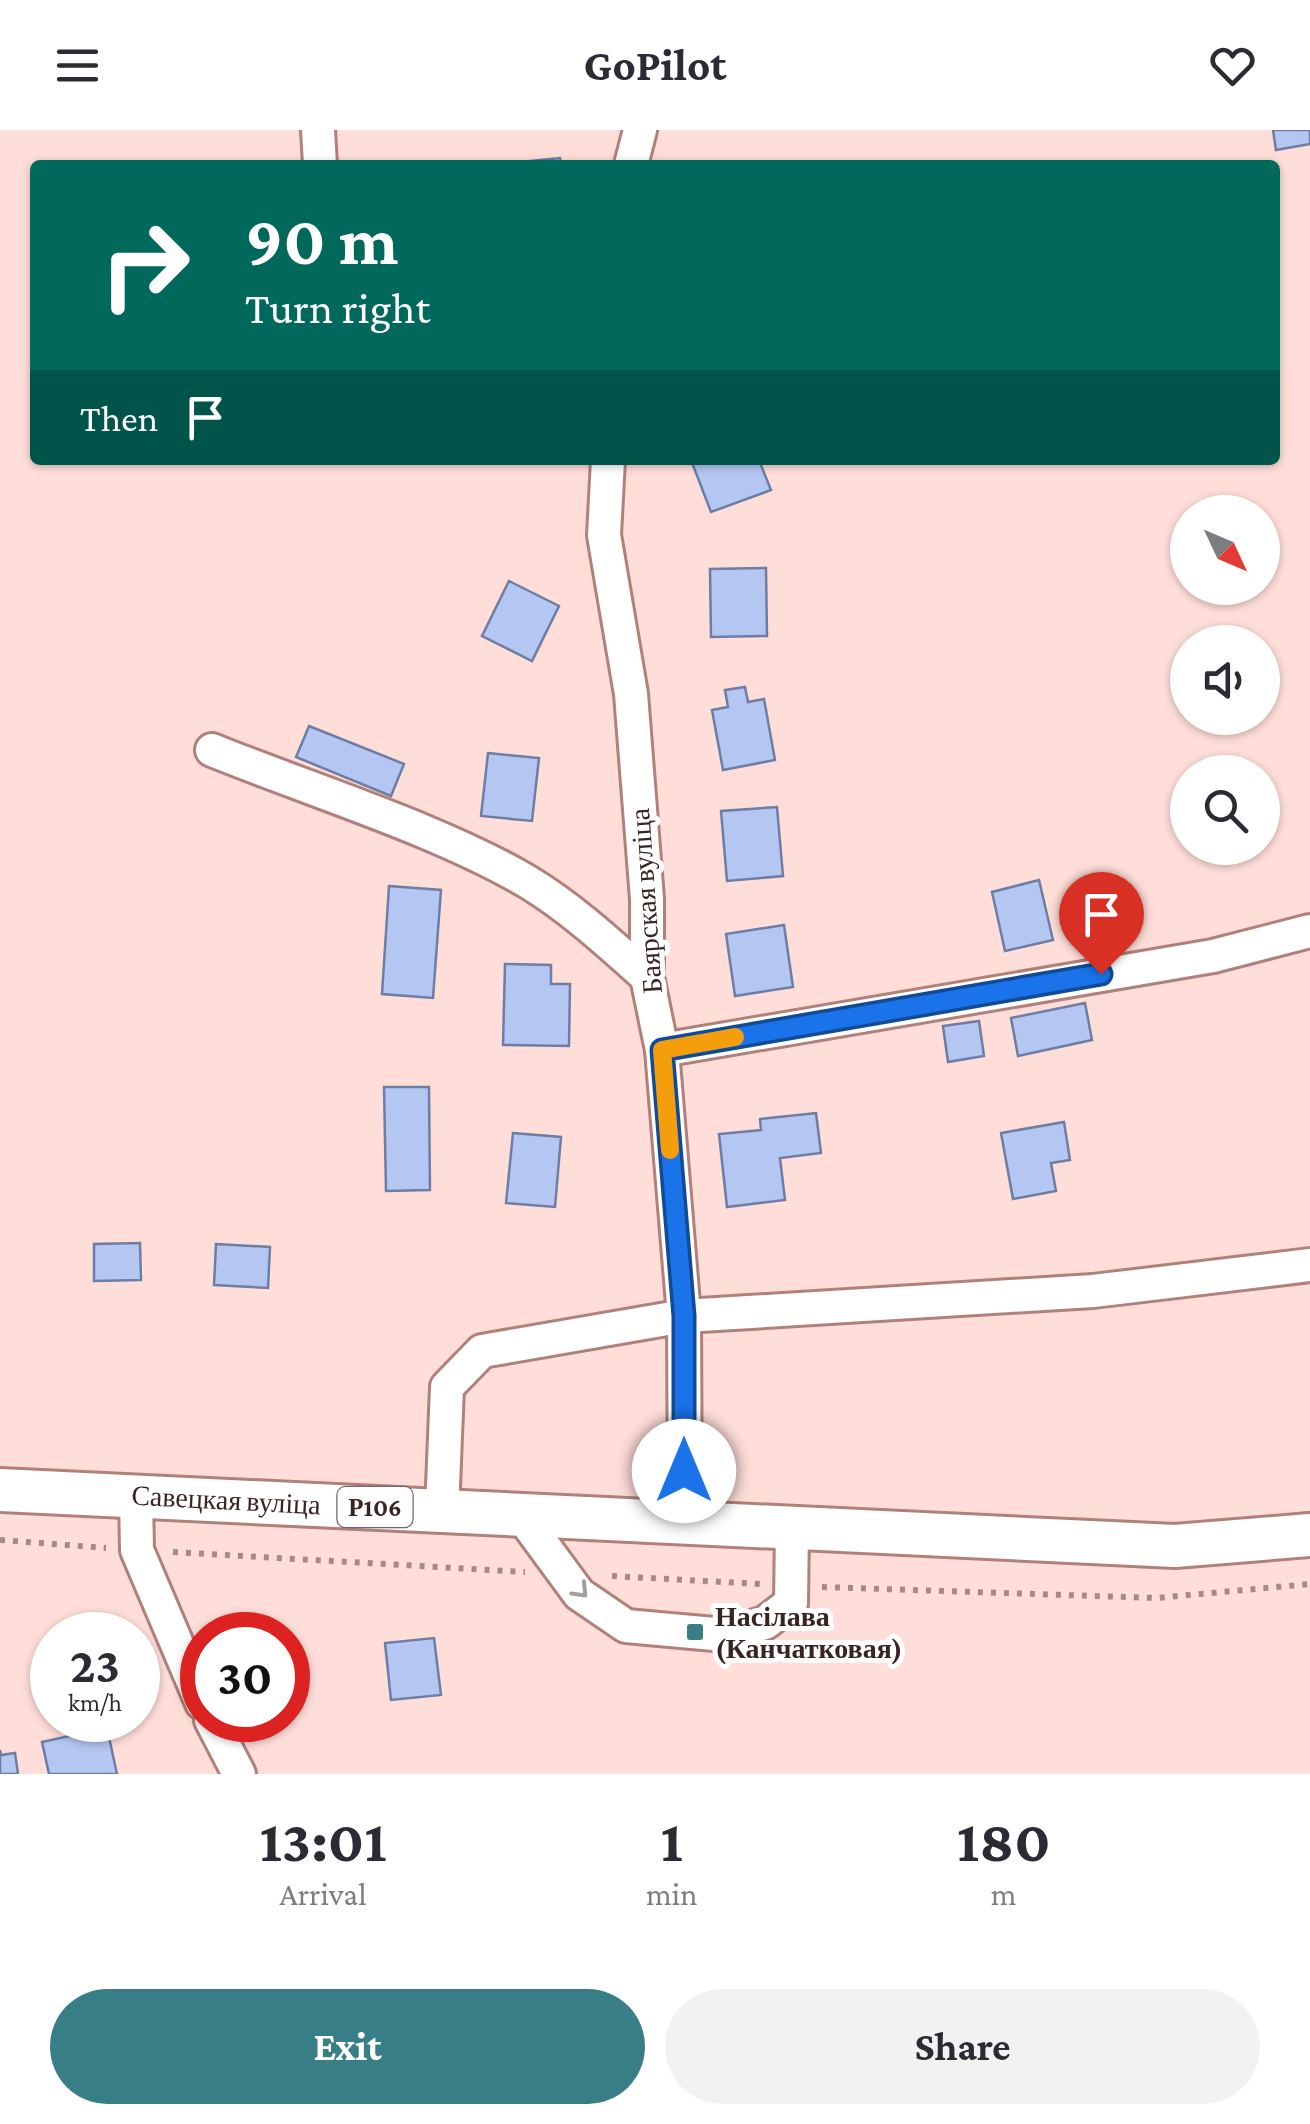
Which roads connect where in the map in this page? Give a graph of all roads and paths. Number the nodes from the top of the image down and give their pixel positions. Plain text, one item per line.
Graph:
1 (318, 130) edge
2 (640, 130) edge
3 (320, 160) edge
4 (632, 160) edge
5 (608, 465) edge
6 (212, 750) dead end
7 (1310, 931) edge
8 (647, 977) junction
9 (662, 1050) junction
10 (1310, 1265) edge
11 (684, 1316) junction
12 (0, 1490) edge
13 (136, 1496) junction
14 (442, 1511) junction
15 (520, 1514) junction
16 (685, 1522) junction
17 (772, 1527) junction
18 (1310, 1535) edge
19 (0, 1540) edge
20 (137, 1550) junction
21 (566, 1574) junction
22 (1310, 1584) edge
23 (791, 1586) junction
24 (180, 1651) edge
25 (222, 1742) edge
26 (239, 1774) edge

1 - 3 street
2 - 4 street
5 - 8 street, Баярская вуліца
6 - 8 street
7 - 9 street
8 - 9 street, Баярская вуліца
9 - 11 street, Баярская вуліца
10 - 11 street
11 - 14 street
11 - 16 street, Баярская вуліца
12 - 13 main road, Савецкая вуліца / Р106
13 - 14 main road, Савецкая вуліца / Р106
13 - 20 street
14 - 15 main road, Савецкая вуліца / Р106
15 - 16 main road, Савецкая вуліца / Р106
15 - 21 street
16 - 17 main road, Савецкая вуліца / Р106
17 - 18 main road, Р106
17 - 23 street
19 - 20 path
20 - 21 path
20 - 24 street
21 - 23 path
21 -> 23 street
22 - 23 path
25 - 26 street

